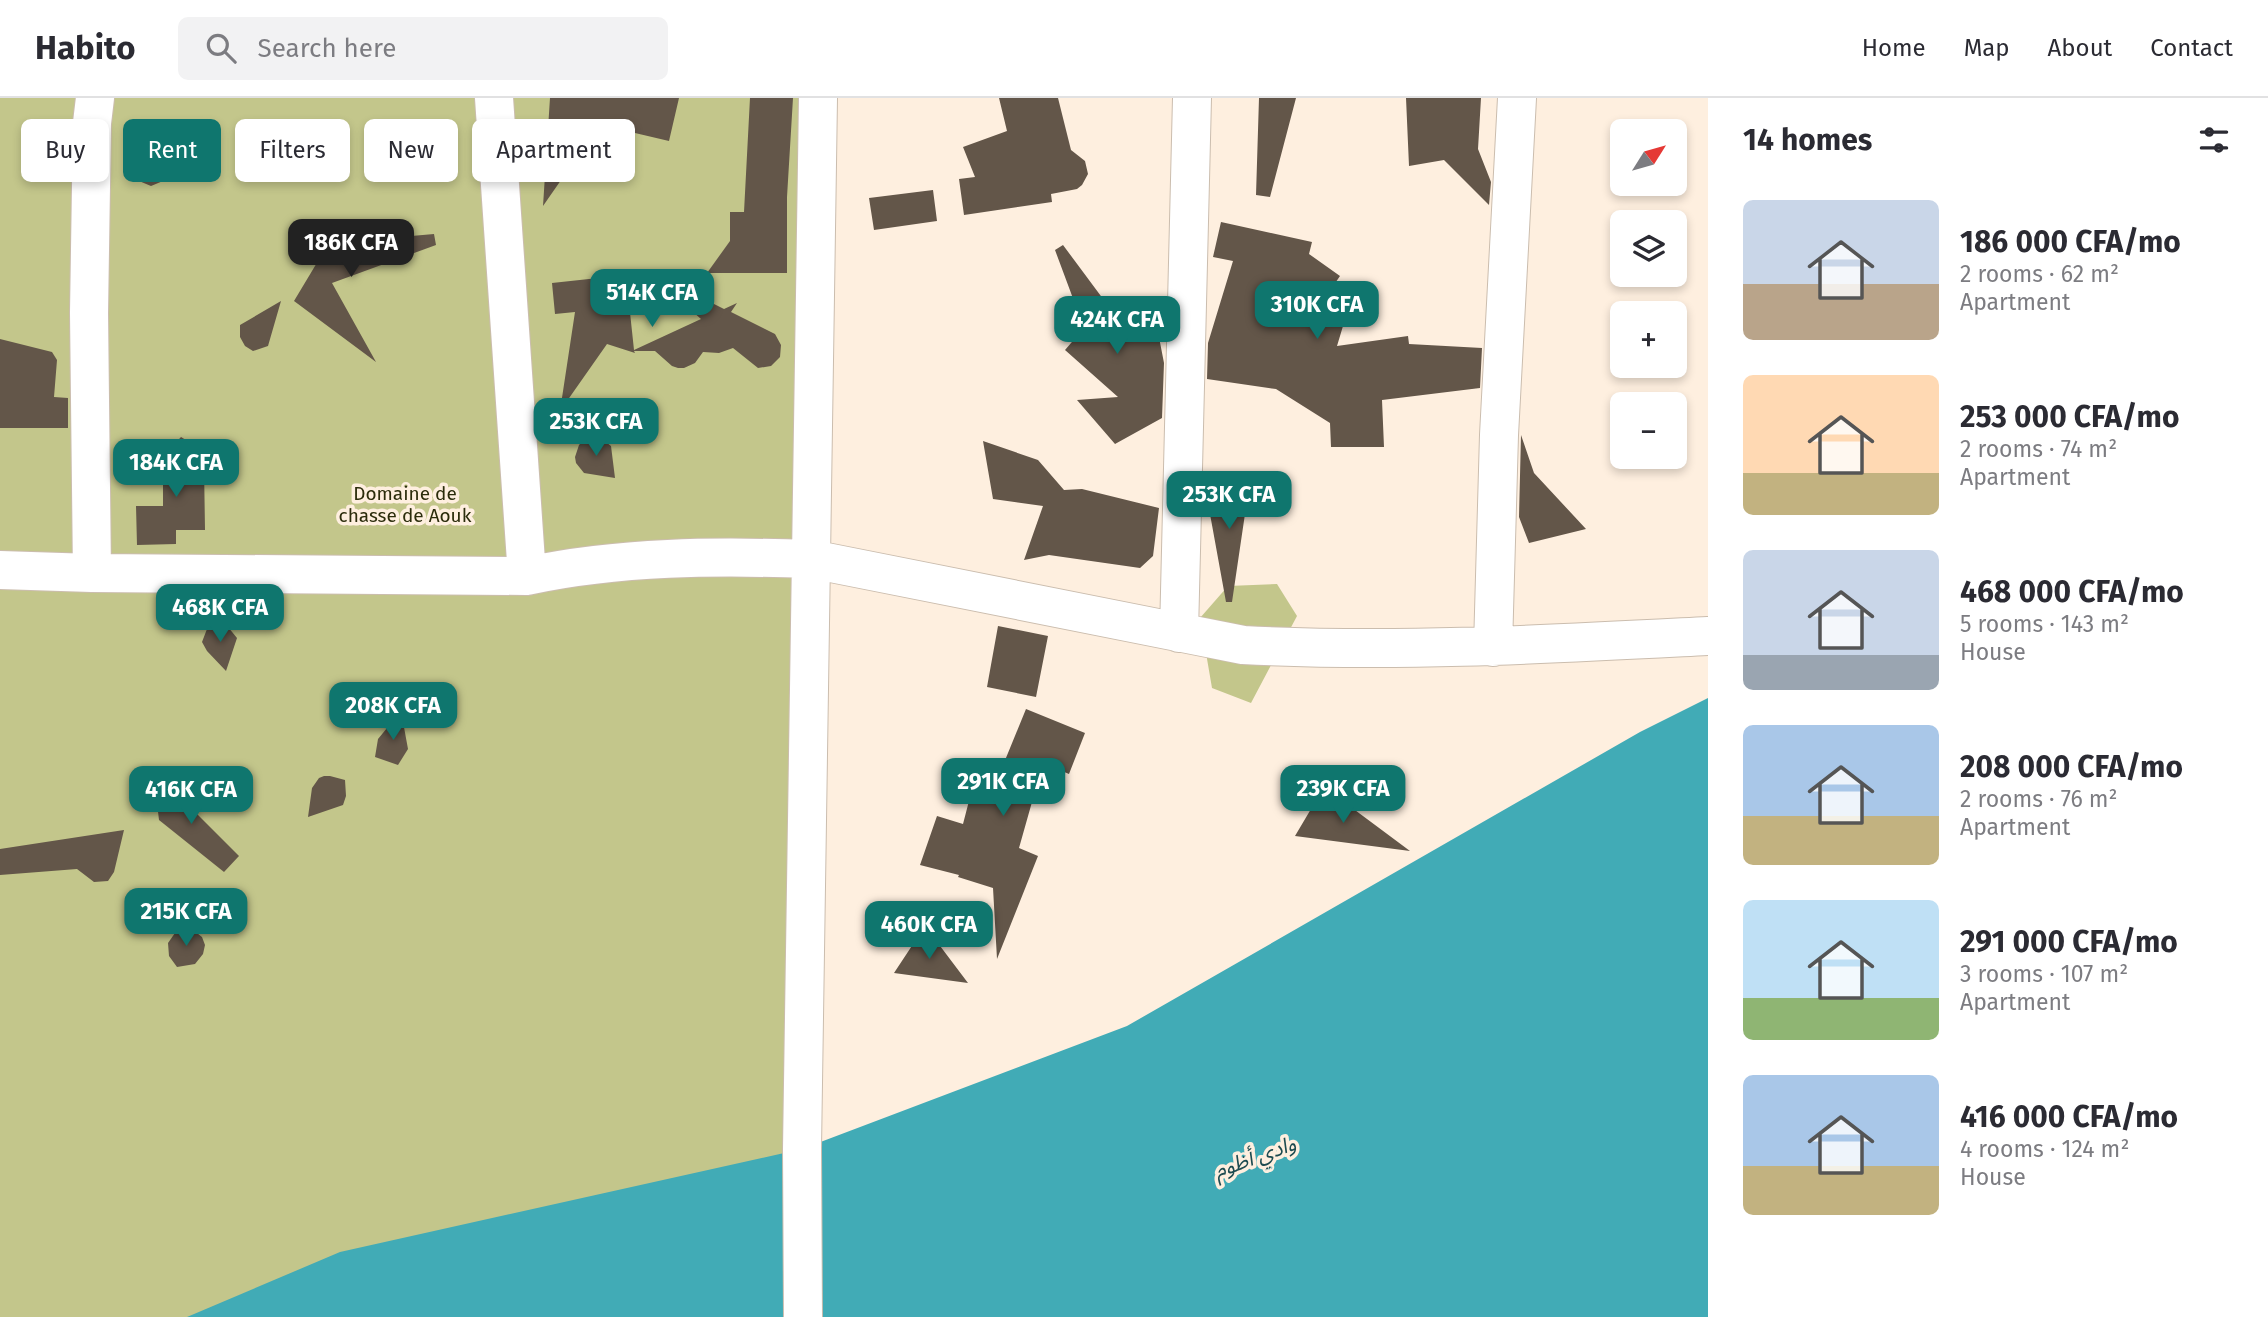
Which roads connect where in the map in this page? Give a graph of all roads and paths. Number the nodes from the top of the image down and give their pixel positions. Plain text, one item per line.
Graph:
1 (95, 98) edge
2 (494, 98) edge
3 (818, 98) edge
4 (1192, 98) edge
5 (1517, 98) edge
6 (811, 559) junction
7 (0, 570) edge
8 (92, 573) junction
9 (527, 576) junction
10 (1179, 633) junction
11 (1708, 635) edge
12 (1493, 647) junction
13 (803, 1317) edge

1 - 8 street
2 - 9 street
3 - 6 street
4 - 10 street
5 - 12 street
6 - 9 street
6 - 10 street
6 - 13 street
7 - 8 street
8 - 9 street
10 - 12 street
11 - 12 street

